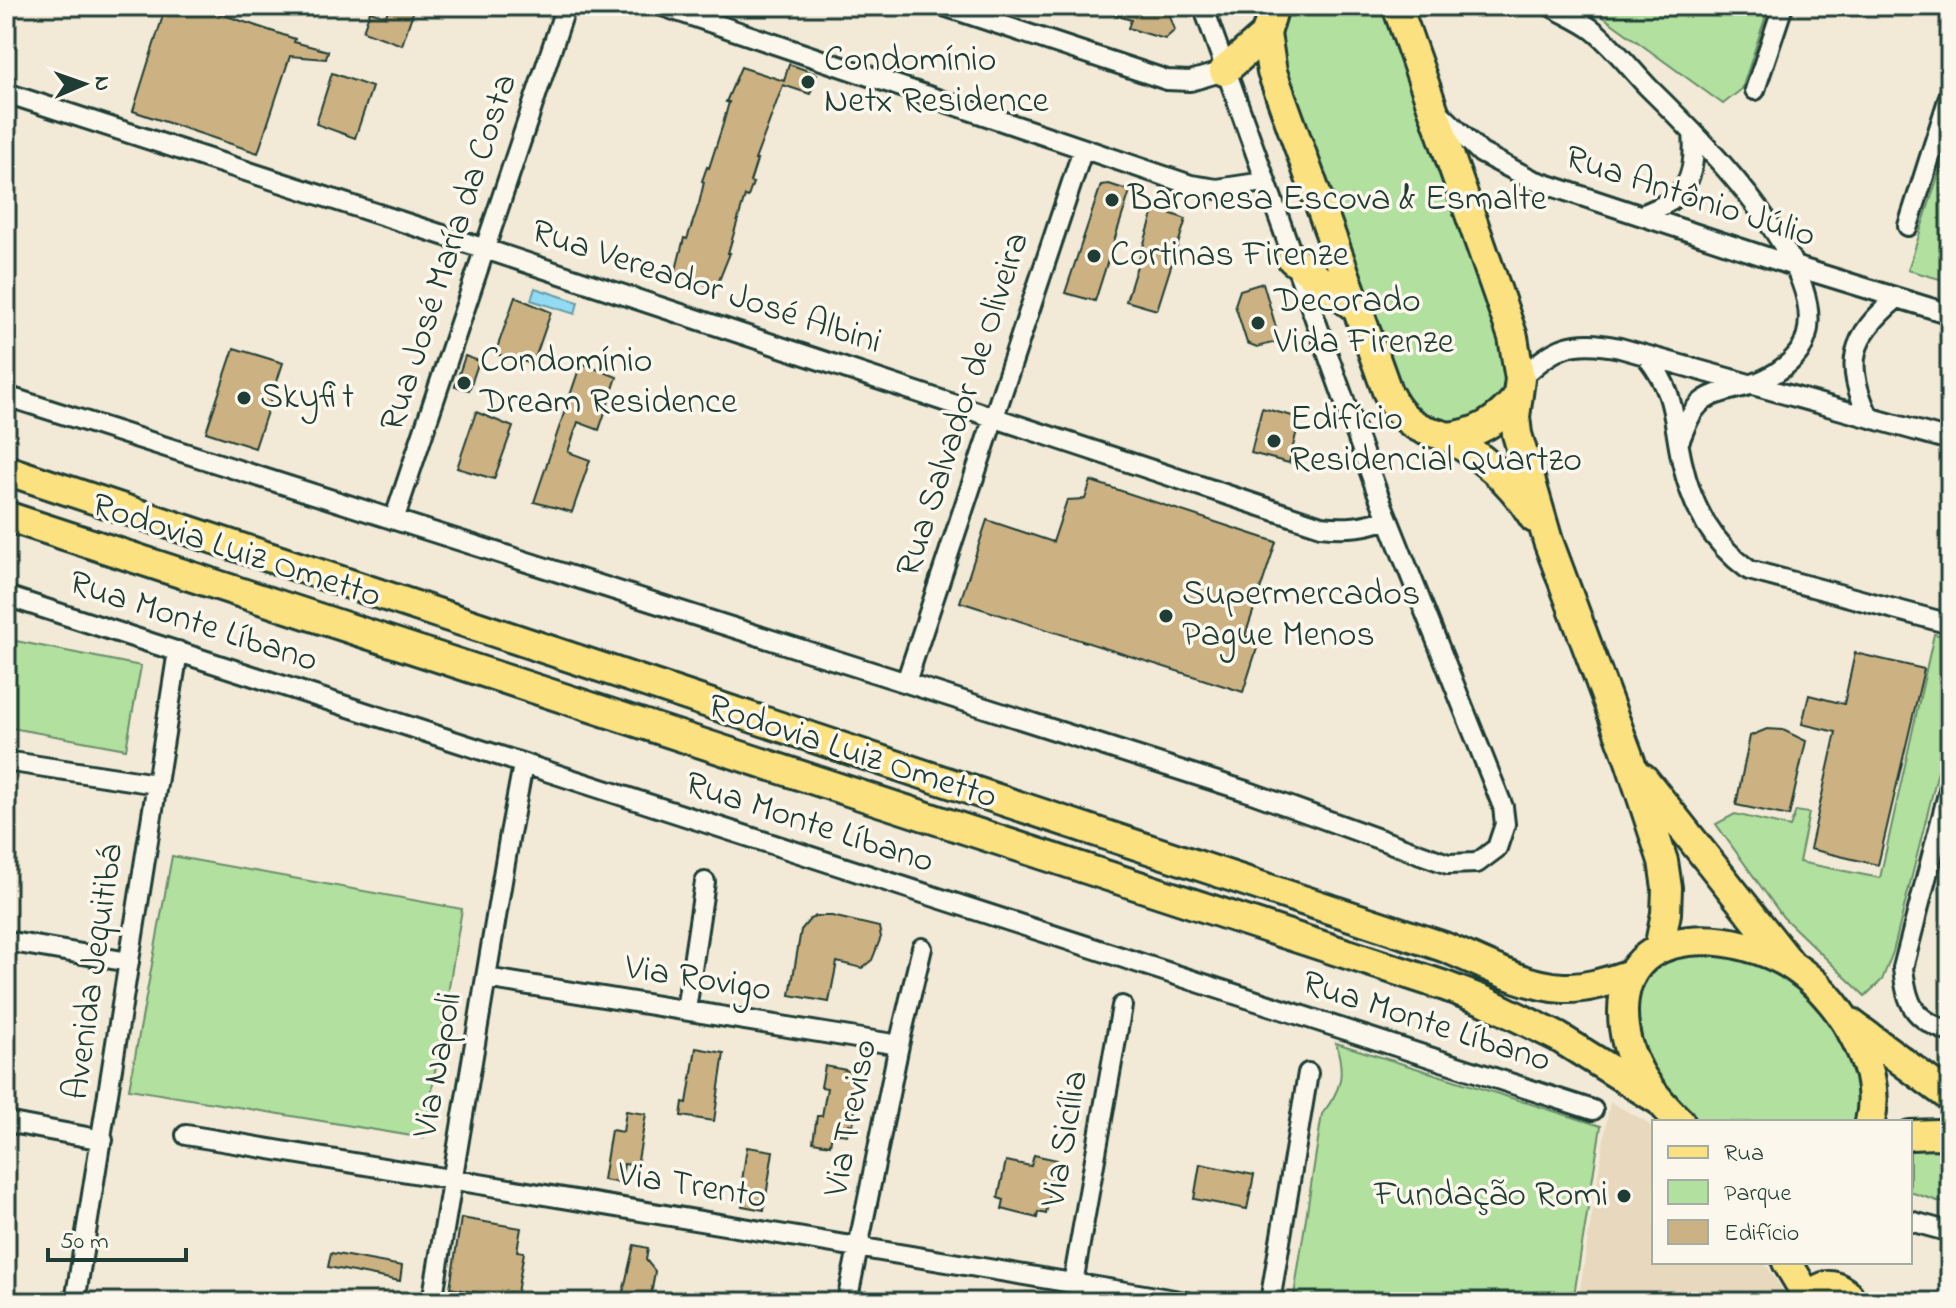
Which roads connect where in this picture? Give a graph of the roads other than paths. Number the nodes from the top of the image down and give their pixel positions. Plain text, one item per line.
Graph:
1 (566, 6) edge
2 (662, 6) edge
3 (944, 6) edge
4 (1203, 6) edge
5 (1397, 6) edge
6 (1551, 6) edge
7 (1783, 6) edge
8 (968, 10) edge
9 (1272, 14) edge
10 (1224, 71) junction
11 (1755, 90) dead end
12 (6, 93) edge
13 (1432, 104) junction
14 (1949, 104) edge
15 (1693, 132) junction
16 (1083, 149) junction
17 (1264, 182) junction
18 (1641, 215) junction
19 (1908, 226) dead end
20 (484, 248) junction
21 (1292, 259) junction
22 (1794, 266) junction
23 (1896, 299) junction
24 (1356, 307) junction
25 (1950, 314) edge
26 (1647, 357) junction
27 (1752, 385) junction
28 (1519, 389) junction
29 (6, 396) edge
30 (994, 417) junction
31 (1869, 417) junction
32 (1447, 437) junction
33 (1950, 440) edge
34 (1679, 442) junction
35 (6, 470) edge
36 (6, 516) edge
37 (1388, 519) junction
38 (394, 520) junction
39 (1548, 541) junction
40 (6, 596) edge
41 (1950, 624) edge
42 (178, 651) junction
43 (906, 682) junction
44 (6, 761) edge
45 (1630, 761) junction
46 (523, 765) junction
47 (156, 784) junction
48 (1950, 786) edge
49 (705, 882) dead end
50 (6, 941) edge
51 (922, 948) dead end
52 (1659, 949) junction
53 (129, 962) junction
54 (1792, 965) junction
55 (1631, 974) junction
56 (486, 978) junction
57 (1122, 1006) dead end
58 (686, 1010) junction
59 (1845, 1020) junction
60 (1950, 1032) edge
61 (899, 1045) junction
62 (1308, 1073) dead end
63 (1950, 1097) edge
64 (1657, 1099) junction
65 (1593, 1110) dead end
66 (1678, 1120) edge
67 (1870, 1120) edge
68 (6, 1122) edge
69 (186, 1135) dead end
70 (1912, 1135) edge
71 (1950, 1137) edge
72 (103, 1140) junction
73 (452, 1179) junction
74 (1912, 1222) edge
75 (1950, 1232) edge
76 (858, 1247) junction
77 (1788, 1264) edge
78 (1837, 1264) edge
79 (1073, 1283) junction
80 (1849, 1299) edge
81 (75, 1302) edge
82 (432, 1302) edge
83 (847, 1302) edge
84 (1186, 1302) edge
85 (1270, 1302) edge
86 (1813, 1302) edge

1 - 20 street, Rua José María da Costa
2 - 16 street
3 - 8 street
4 - 10 street
5 - 13 main road
6 - 15 street
7 - 11 street
8 - 10 street
9 - 10 main road
9 - 24 main road
10 - 17 street
12 - 20 street, Rua Vereador José Albini
13 - 18 street, Rua Antônio Júlio
13 - 28 main road
14 - 19 street
15 - 18 street
15 - 22 street
16 - 17 street
16 - 30 street, Rua Salvador de Oliveira
17 - 21 street
18 - 22 street, Rua Antônio Júlio
20 - 30 street, Rua Vereador José Albini
20 - 38 street, Rua José María da Costa
21 - 24 main road
21 - 37 street
22 - 23 street, Rua Antônio Júlio
22 - 27 street
23 - 25 street, Rua Antônio Júlio
23 - 31 street
24 - 32 main road
26 - 27 street
26 - 28 street
26 - 34 street
27 - 31 street
27 - 34 street
28 - 32 main road
28 - 39 main road
29 - 38 street
30 - 37 street, Rua Vereador José Albini
30 - 43 street, Rua Salvador de Oliveira
31 - 33 street
32 - 39 main road
34 - 41 street
35 - 55 main road, Rodovia Luiz Ometto
36 - 64 main road, Rodovia Luiz Ometto
37 - 43 street
38 - 43 street
39 - 45 main road
40 - 42 street, Rua Monte Líbano
42 - 46 street, Rua Monte Líbano
42 - 47 street, Avenida Jequitibá
44 - 47 street
45 - 52 main road
45 - 54 main road
46 - 56 street, Via Napoli
46 - 65 street, Rua Monte Líbano
47 - 53 street, Avenida Jequitibá
48 - 60 street
49 - 58 street
50 - 53 street
51 - 61 street, Via Treviso
52 - 54 main road
52 - 55 main road
53 - 72 street, Avenida Jequitibá
54 - 59 main road
55 - 64 main road
56 - 58 street, Via Rovigo
56 - 73 street, Via Napoli
57 - 79 street, Via Sicília
58 - 61 street, Via Rovigo
59 - 63 main road
59 - 67 main road
61 - 76 street, Via Treviso
62 - 85 street
64 - 66 main road
68 - 72 street
69 - 73 street, Via Trento
70 - 71 main road
72 - 81 street, Avenida Jequitibá
73 - 76 street, Via Trento
73 - 82 street, Via Napoli
74 - 75 street
76 - 79 street, Via Trento
76 - 83 street, Via Treviso
77 - 86 main road
78 - 80 main road
79 - 84 street, Via Trento
80 - 86 main road

